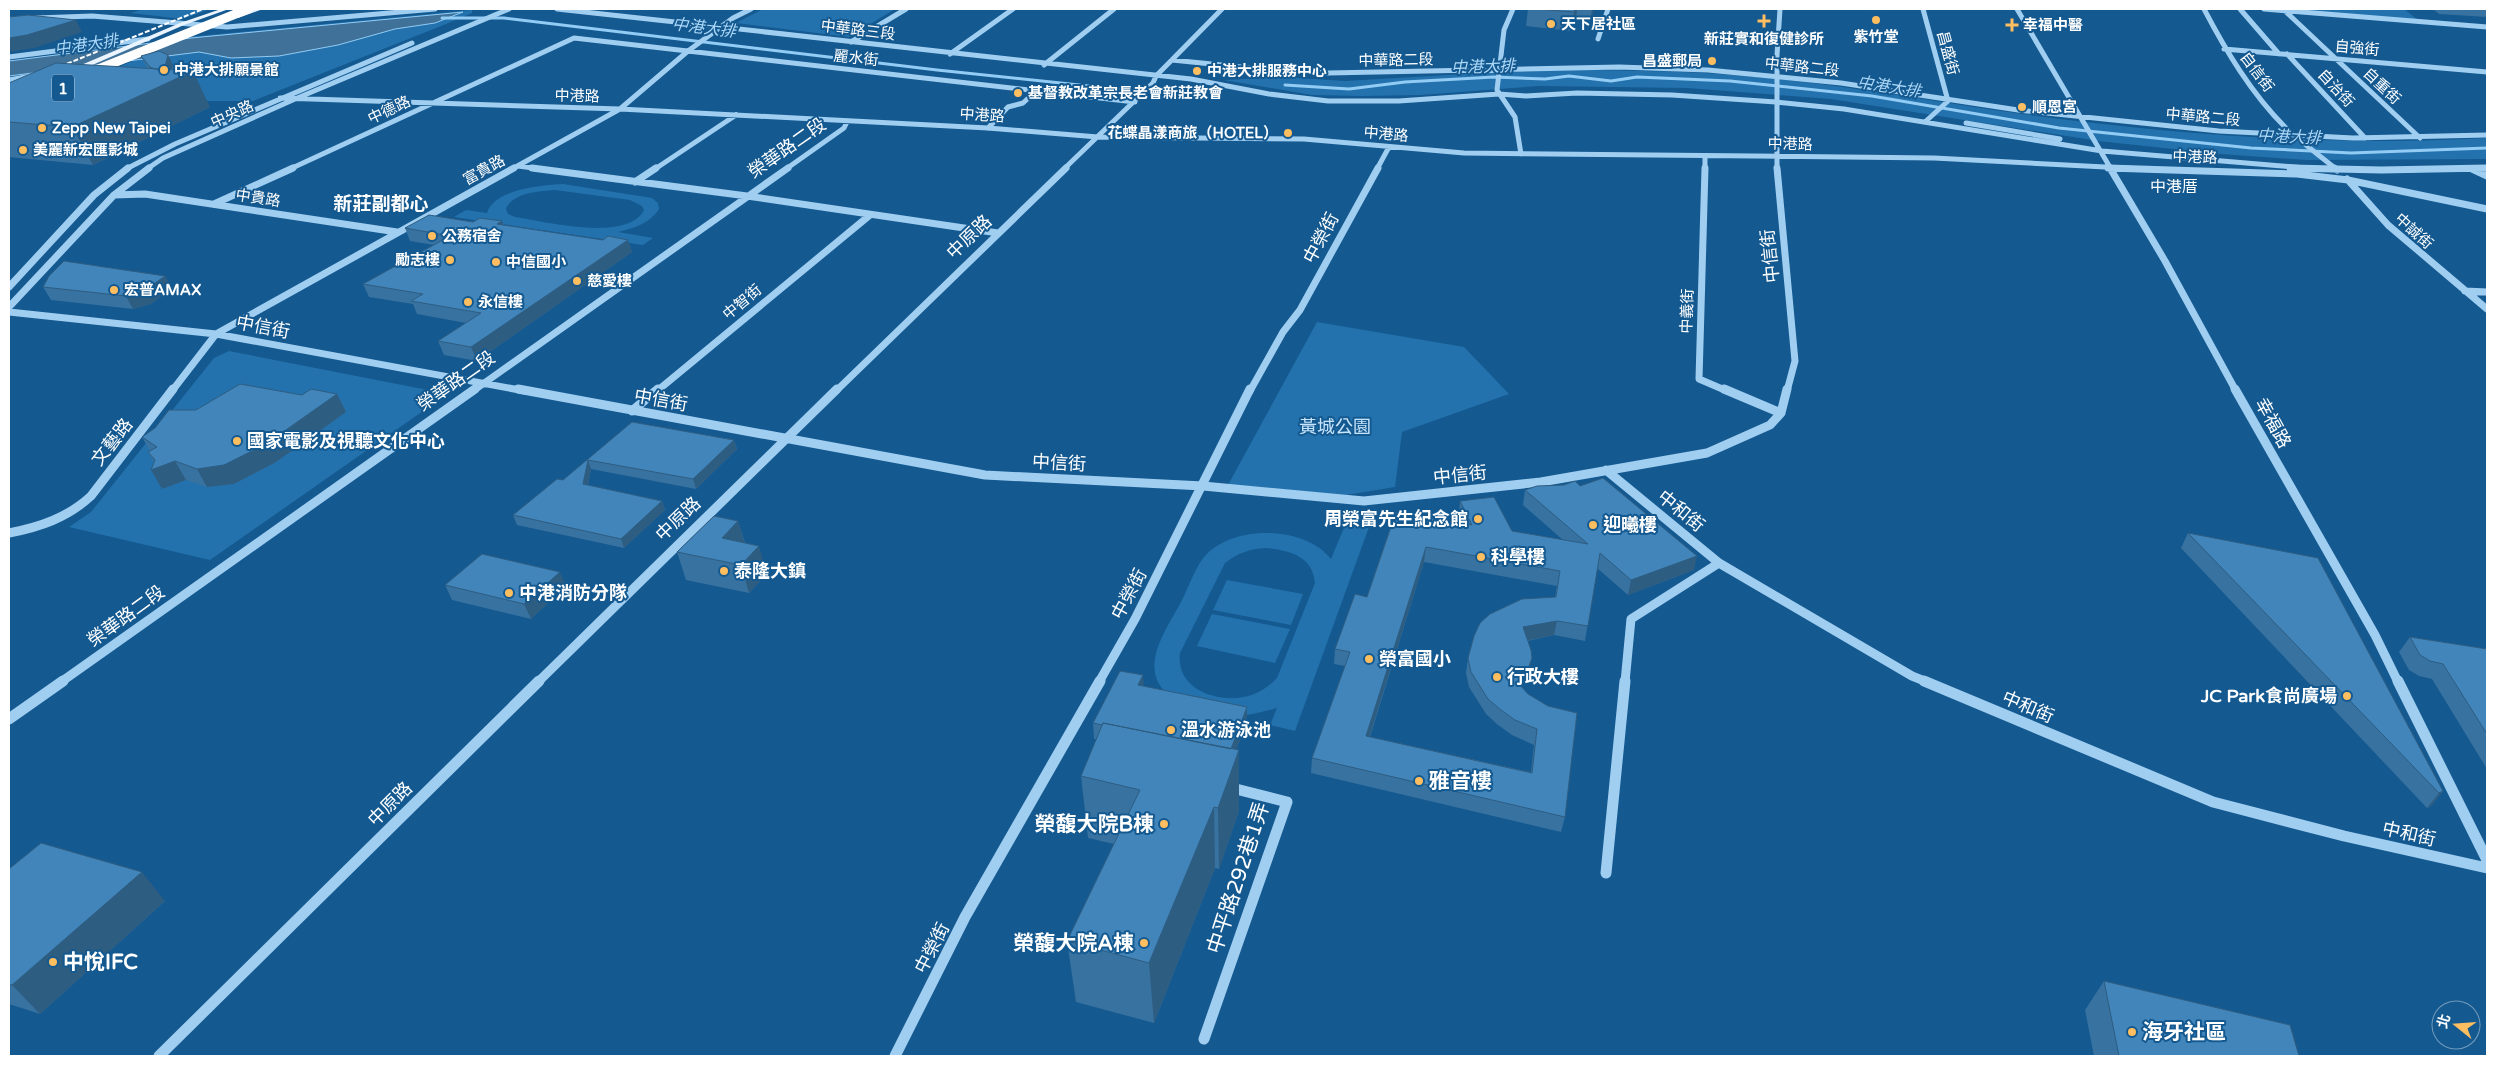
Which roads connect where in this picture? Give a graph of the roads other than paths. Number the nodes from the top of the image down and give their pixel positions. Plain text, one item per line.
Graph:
1 (86, 9) edge
2 (226, 9) edge
3 (236, 9) edge
4 (242, 9) edge
5 (248, 9) edge
6 (260, 9) edge
7 (435, 9) edge
8 (509, 9) edge
9 (557, 9) edge
10 (751, 9) edge
11 (906, 9) edge
12 (1013, 9) edge
13 (1114, 9) edge
14 (1222, 9) edge
15 (1513, 9) edge
16 (1608, 9) edge
17 (1780, 9) edge
18 (1923, 9) edge
19 (2017, 9) edge
20 (2204, 9) edge
21 (2240, 9) edge
22 (2264, 9) edge
23 (491, 10) edge
24 (2284, 10) junction
25 (72, 16) junction
26 (28, 19) edge
27 (196, 26) junction
28 (210, 27) junction
29 (720, 27) junction
30 (2487, 27) edge
31 (183, 31) junction
32 (574, 38) joint
33 (148, 39) junction
34 (165, 39) junction
35 (1598, 39) dead end
36 (851, 42) junction
37 (2224, 49) junction
38 (688, 51) junction
39 (950, 54) junction
40 (2279, 54) junction
41 (2287, 54) junction
42 (9, 57) edge
43 (2334, 58) junction
44 (1172, 60) junction
45 (119, 64) junction
46 (1044, 65) junction
47 (95, 68) junction
48 (76, 69) junction
49 (1499, 70) junction
50 (2487, 72) edge
51 (36, 76) edge
52 (65, 76) junction
53 (1156, 76) junction
54 (1777, 78) junction
55 (9, 80) edge
56 (81, 81) edge
57 (1036, 90) junction
58 (1498, 92) junction
59 (1776, 97) junction
60 (280, 98) junction
61 (295, 99) junction
62 (1136, 100) junction
63 (1947, 102) junction
64 (430, 105) junction
65 (620, 109) junction
66 (736, 116) junction
67 (1933, 116) junction
68 (2082, 119) junction
69 (847, 122) junction
70 (1925, 122) junction
71 (988, 128) junction
72 (2487, 135) edge
73 (2295, 136) junction
74 (1098, 137) junction
75 (2366, 138) junction
76 (2420, 138) junction
77 (2098, 144) junction
78 (1389, 147) junction
79 (2102, 151) junction
80 (1521, 154) junction
81 (1705, 156) junction
82 (1776, 156) junction
83 (2330, 164) joint
84 (518, 166) junction
85 (2112, 168) junction
86 (2487, 168) edge
87 (2336, 169) junction
88 (2472, 169) junction
89 (2487, 176) edge
90 (2348, 180) junction
91 (635, 182) junction
92 (114, 195) junction
93 (747, 196) junction
94 (214, 204) junction
95 (2487, 209) edge
96 (870, 215) junction
97 (397, 232) junction
98 (998, 234) junction
99 (9, 286) edge
100 (2465, 290) junction
101 (2487, 292) edge
102 (9, 307) edge
103 (2487, 309) edge
104 (9, 312) edge
105 (216, 334) junction
106 (480, 384) junction
107 (632, 411) junction
108 (1781, 413) junction
109 (786, 439) junction
110 (1606, 470) junction
111 (1203, 486) junction
112 (9, 532) edge
113 (1719, 562) junction
114 (9, 719) edge
115 (1220, 785) edge
116 (2487, 860) edge
117 (2487, 868) edge
118 (1606, 872) dead end
119 (1204, 1039) dead end
120 (159, 1056) edge
121 (895, 1056) edge

1 - 25 street
2 - 31 main road, 1
3 - 52 highway, 1
4 - 27 main road, 1
5 - 52 highway, 1, bridge
6 - 28 main road, 1
7 - 28 street
8 - 61 street, 中央路
9 - 29 street, 中華路三段
10 - 29 street, 富貴路
11 - 36 street
12 - 39 street
13 - 46 street
14 - 44 street, 中原路
15 - 49 street
16 - 35 street
17 - 54 street
18 - 63 street, 昌盛街
19 - 68 street, 幸福路
20 - 37 street, 自信街
21 - 40 street
22 - 24 street
23 - 60 street, 中央路
24 - 30 street
24 - 43 street, 自重街
25 - 26 street
25 - 31 street
27 - 28 street
27 - 31 main road, 1
28 - 31 main road, 1
29 - 36 street, 中華路三段
29 - 38 street, 富貴路
31 - 33 main road, 1
31 - 34 main road, 1, bridge
31 - 45 main road, 1, bridge
31 - 48 main road, 1
32 - 38 street, 麗水街
32 - 64 street, 中德路
33 - 42 street
33 - 48 main road, 1
34 - 45 main road, 1, bridge
34 - 47 main road, 1, bridge
36 - 39 street, 中華路三段
37 - 40 street, 自強街
37 - 73 street, 自信街
38 - 57 street, 麗水街
38 - 65 street, 富貴路
39 - 46 street, 中華路三段
40 - 41 street, 自強街
41 - 43 street, 自強街
41 - 75 street, 自治街
43 - 50 street, 自強街
43 - 76 street, 自重街
44 - 49 street, 中華路二段
44 - 53 street, 中原路
45 - 47 street
45 - 56 main road, 1
46 - 53 street, 中華路三段
47 - 48 street
48 - 52 main road, 1
49 - 54 street, 中華路二段
49 - 58 street
51 - 55 street
53 - 58 street, 中華路二段
53 - 62 street, 中原路
54 - 59 street
54 - 63 street, 中華路二段
57 - 62 street, 麗水街
57 - 71 street
58 - 59 street, 中華路二段
58 - 80 street
59 - 67 street, 中華路二段
59 - 70 street, 中華路二段
59 - 82 street, 中信街
60 - 61 street, 中港路
60 - 99 street, 中央路
61 - 64 street, 中港路
61 - 92 street, 中央路
62 - 74 street, 中原路
63 - 67 street
63 - 68 street, 中華路二段
64 - 65 street, 中港路
64 - 94 street, 中德路
65 - 66 street, 中港路
65 - 84 street, 富貴路
66 - 69 street, 中港路
66 - 91 street
67 - 70 street
67 - 77 street, 中華路二段
68 - 73 street, 中華路二段
68 - 77 street, 幸福路
69 - 71 street, 中港路
69 - 93 street, 榮華路二段
70 - 79 street, 中華路二段
71 - 74 street, 中港路
72 - 76 street, 中華路二段
73 - 75 street, 中華路二段
73 - 83 street, 自信街
74 - 78 street, 中港路
74 - 98 street, 中原路
75 - 76 street, 中華路二段
77 - 79 street, 幸福路
77 - 87 street, 中華路二段
78 - 80 street, 中港路
78 - 111 street, 中榮街
79 - 85 street, 幸福路
79 - 87 street, 中華路二段
80 - 81 street, 中港路
81 - 82 street, 中港路
81 - 108 street, 中義街
82 - 85 street, 中港路
82 - 108 street, 中信街
83 - 87 street, 中誠街
84 - 91 street
84 - 97 street, 富貴路
85 - 90 street, 中港路
85 - 116 street, 幸福路
86 - 88 street, 中華路二段
87 - 88 street, 中華路二段
87 - 90 street, 中誠街
88 - 89 street
90 - 95 street, 中港路
90 - 100 street, 中誠街
91 - 93 street
92 - 94 street, 中貴路
92 - 102 street, 中央路
93 - 96 street
93 - 106 street, 榮華路二段
94 - 97 street, 中貴路
96 - 98 street
96 - 107 street, 中智街
97 - 105 street, 富貴路
98 - 109 street, 中原路
100 - 101 street
100 - 103 street, 中誠街
104 - 105 street, 中信街
105 - 106 street, 中信街
105 - 112 street, 文藝路
106 - 107 street, 中信街
106 - 114 street, 榮華路二段
107 - 109 street, 中信街
108 - 110 street, 中信街
109 - 111 street, 中信街
109 - 120 street, 中原路
110 - 111 street, 中信街
110 - 113 street, 中和街
111 - 121 street, 中榮街
113 - 117 street, 中和街
113 - 118 street
115 - 119 street, 中平路292巷1弄

